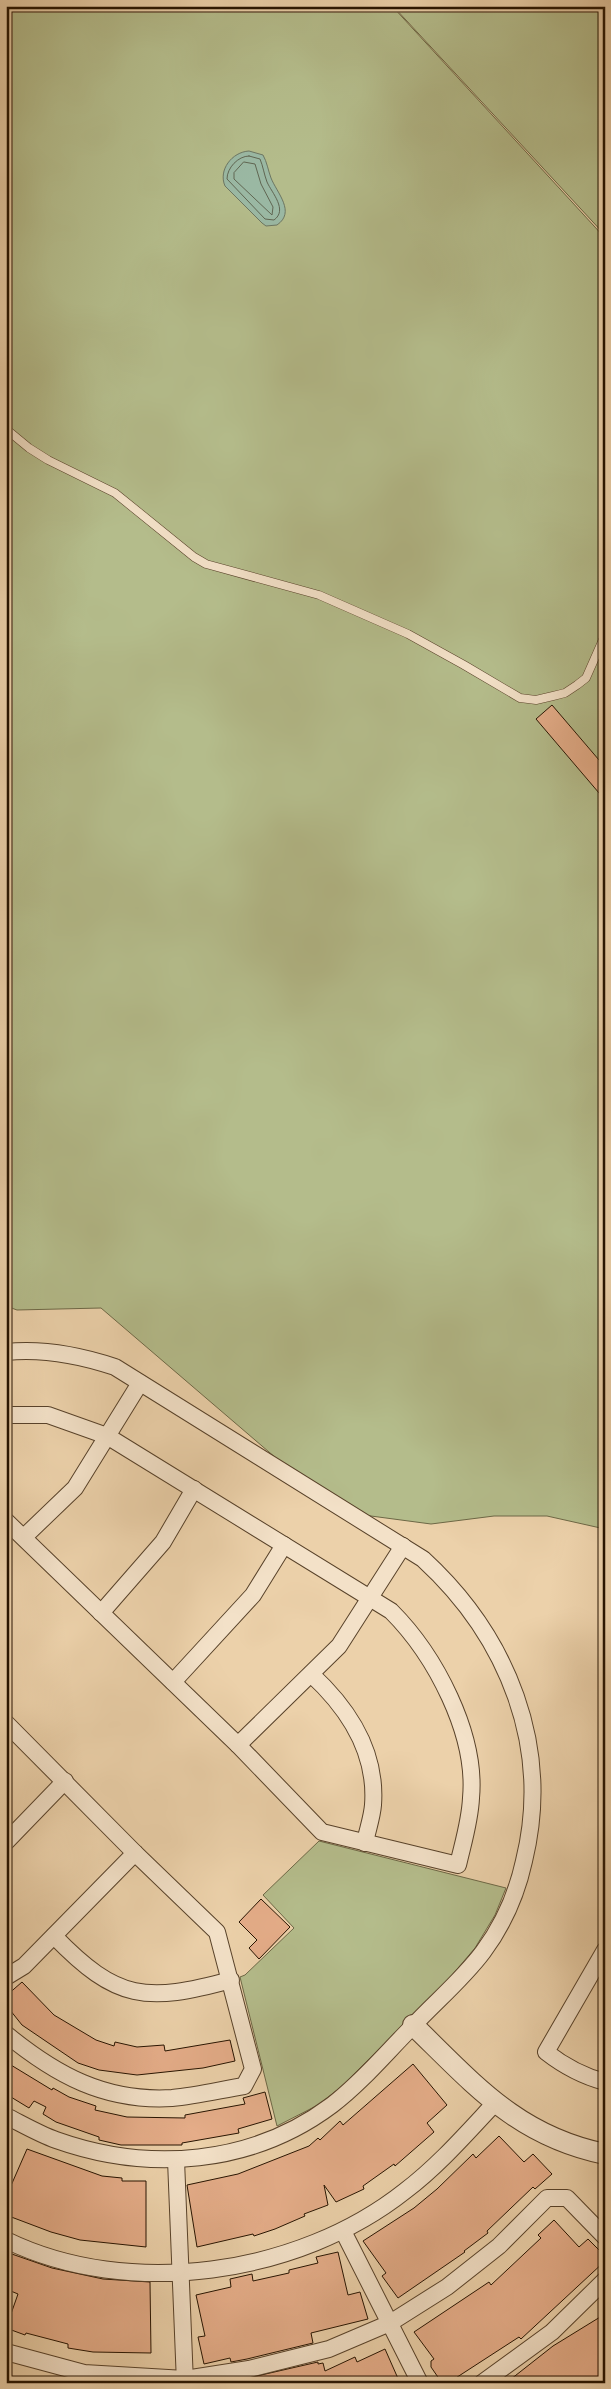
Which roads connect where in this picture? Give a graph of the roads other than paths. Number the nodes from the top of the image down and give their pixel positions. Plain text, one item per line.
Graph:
1 (6, 429) edge
2 (605, 635) edge
3 (6, 1352) edge
4 (140, 1383) junction
5 (6, 1415) edge
6 (107, 1436) junction
7 (194, 1489) junction
8 (6, 1521) edge
9 (24, 1537) junction
10 (284, 1545) junction
11 (403, 1546) junction
12 (370, 1598) junction
13 (101, 1614) junction
14 (311, 1674) junction
15 (173, 1682) junction
16 (6, 1723) edge
17 (238, 1745) junction
18 (65, 1781) junction
19 (6, 1842) edge
20 (365, 1843) junction
21 (135, 1853) junction
22 (54, 1936) junction
23 (605, 1950) edge
24 (6, 1977) edge
25 (230, 1980) junction
26 (413, 2026) junction
27 (6, 2034) edge
28 (605, 2082) edge
29 (494, 2104) junction
30 (6, 2116) edge
31 (605, 2154) edge
32 (176, 2160) junction
33 (343, 2231) junction
34 (605, 2237) edge
35 (6, 2240) edge
36 (181, 2274) junction
37 (605, 2280) edge
38 (390, 2323) junction
39 (6, 2352) edge
40 (83, 2378) edge
41 (185, 2381) edge
42 (420, 2383) edge
43 (482, 2383) edge

1 - 2 lane
3 - 4 street
4 - 6 street
4 - 11 street
5 - 6 street
6 - 7 street
6 - 9 street
7 - 10 street
7 - 13 street
8 - 9 street
9 - 13 street
10 - 12 street
10 - 15 street
11 - 12 street
11 - 26 street
12 - 14 street
12 - 20 street
13 - 15 street
14 - 17 street
14 - 20 street
15 - 17 street
16 - 18 street
17 - 20 street
18 - 19 street
18 - 21 street
21 - 22 street
21 - 25 street
22 - 24 street
22 - 25 street
23 - 28 street
25 - 27 street
26 - 29 street
26 - 32 street
29 - 31 street
29 - 33 street
30 - 32 street
32 - 36 street
33 - 36 street
33 - 38 street
34 - 38 street
35 - 36 street
36 - 41 street
37 - 43 street
38 - 41 street
38 - 42 street
39 - 40 street
40 - 41 street

